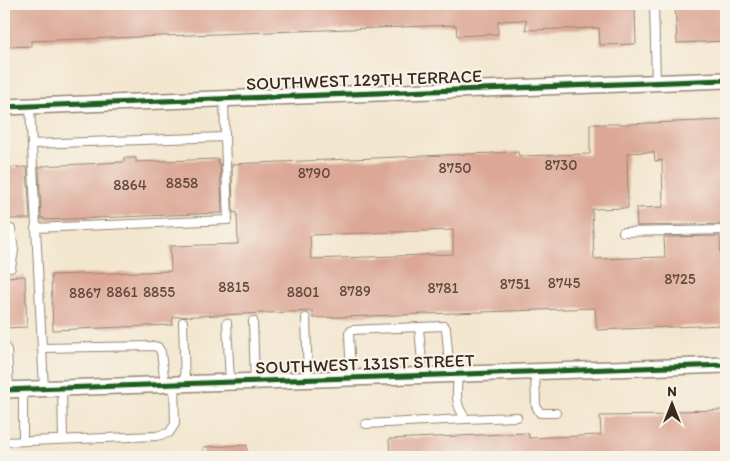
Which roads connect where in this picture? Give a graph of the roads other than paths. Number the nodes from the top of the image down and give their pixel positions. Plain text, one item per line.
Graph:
1 (654, 4) edge
2 (726, 80) edge
3 (656, 82) junction
4 (224, 99) junction
5 (30, 106) junction
6 (4, 107) edge
7 (225, 138) junction
8 (32, 144) junction
9 (35, 228) junction
10 (4, 229) edge
11 (726, 230) edge
12 (623, 232) dead end
13 (4, 268) edge
14 (306, 318) dead end
15 (253, 321) dead end
16 (183, 322) dead end
17 (226, 323) dead end
18 (419, 327) junction
19 (4, 344) edge
20 (42, 348) junction
21 (726, 365) edge
22 (536, 372) junction
23 (454, 374) junction
24 (423, 375) junction
25 (351, 378) junction
26 (308, 380) junction
27 (255, 381) junction
28 (230, 382) junction
29 (174, 384) junction
30 (62, 388) junction
31 (44, 389) junction
32 (12, 390) edge
33 (556, 413) dead end
34 (517, 417) dead end
35 (466, 419) junction
36 (366, 424) dead end
37 (63, 439) junction
38 (24, 441) junction
39 (4, 442) edge

1 - 3 lane
2 - 3 street, SOUTHWEST 129TH TERRACE
3 - 4 street, SOUTHWEST 129TH TERRACE
4 - 5 street, SOUTHWEST 129TH TERRACE
4 - 7 lane
5 - 6 street, SOUTHWEST 129TH TERRACE
5 - 8 lane
7 - 8 lane
7 - 9 lane
8 - 9 lane
9 - 20 lane
10 - 13 lane
11 - 12 lane
14 - 26 lane
15 - 27 lane
16 - 29 lane
17 - 28 lane
18 - 23 lane
18 - 24 lane
18 - 25 lane
19 - 32 lane
20 - 29 lane
20 - 31 lane
21 - 22 street, SOUTHWEST 131ST STREET
22 - 23 street, SOUTHWEST 131ST STREET
22 - 33 lane
23 - 24 street, SOUTHWEST 131ST STREET
23 - 35 lane
24 - 25 street, SOUTHWEST 131ST STREET
25 - 26 street, SOUTHWEST 131ST STREET
26 - 27 street, SOUTHWEST 131ST STREET
27 - 28 street, SOUTHWEST 131ST STREET
28 - 29 street, SOUTHWEST 131ST STREET
29 - 30 street, SOUTHWEST 131ST STREET
29 - 37 lane
30 - 31 street, SOUTHWEST 131ST STREET
30 - 37 lane
31 - 32 street, SOUTHWEST 131ST STREET
32 - 38 lane
34 - 35 lane
35 - 36 lane
37 - 38 lane
38 - 39 lane

